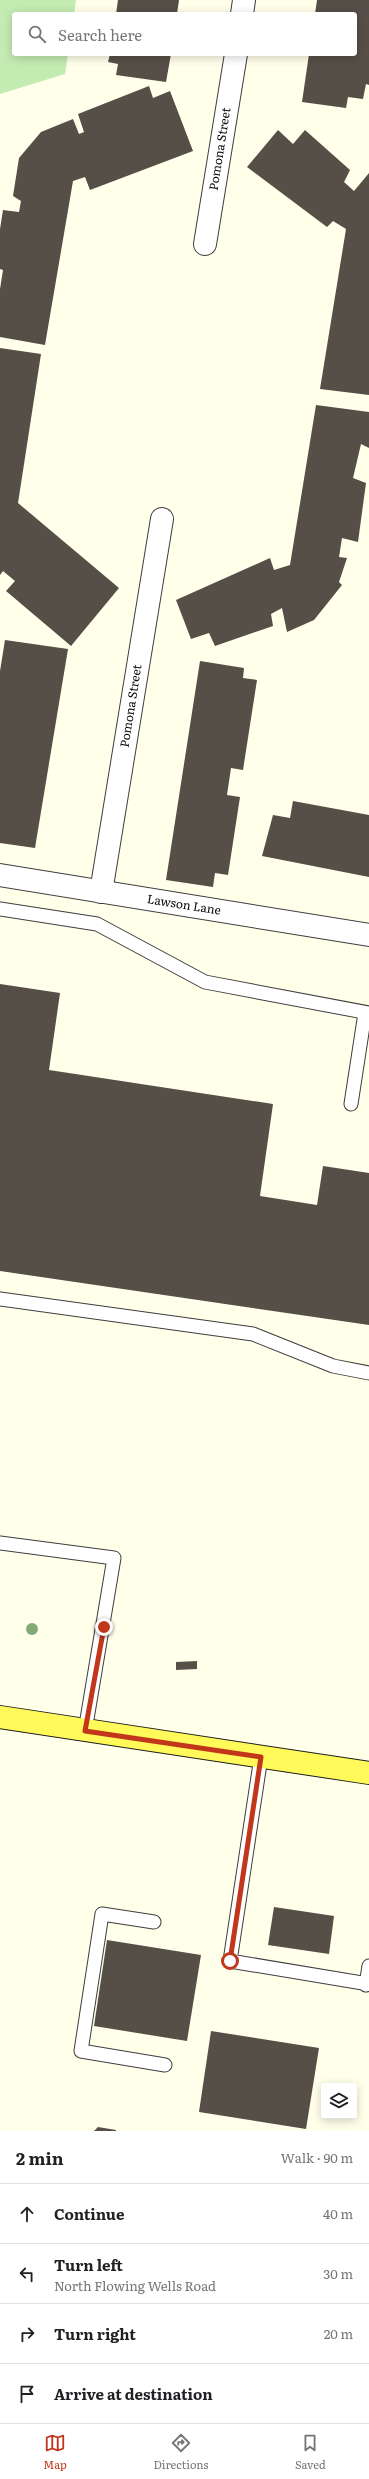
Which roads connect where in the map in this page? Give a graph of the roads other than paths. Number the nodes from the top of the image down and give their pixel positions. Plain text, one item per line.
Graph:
1 (244, 0) edge
2 (242, 12) edge
3 (236, 56) edge
4 (205, 244) dead end
5 (162, 519) dead end
6 (0, 874) edge
7 (101, 892) junction
8 (0, 909) edge
9 (369, 935) edge
10 (367, 1013) edge
11 (352, 1104) dead end
12 (0, 1299) edge
13 (369, 1373) edge
14 (0, 1543) edge
15 (0, 1717) edge
16 (85, 1731) junction
17 (261, 1757) junction
18 (369, 1773) edge
19 (154, 1922) dead end
20 (369, 1966) edge
21 (367, 1985) edge
22 (165, 2065) dead end

1 - 2 street
3 - 4 street, Pomona Street
5 - 7 street, Pomona Street
6 - 7 street, Lawson Lane
7 - 9 street, Lawson Lane
8 - 10 lane
10 - 11 lane
12 - 13 lane
14 - 16 lane
15 - 16 main road
16 - 17 main road
17 - 18 main road
17 - 21 lane
19 - 22 lane
20 - 21 lane

